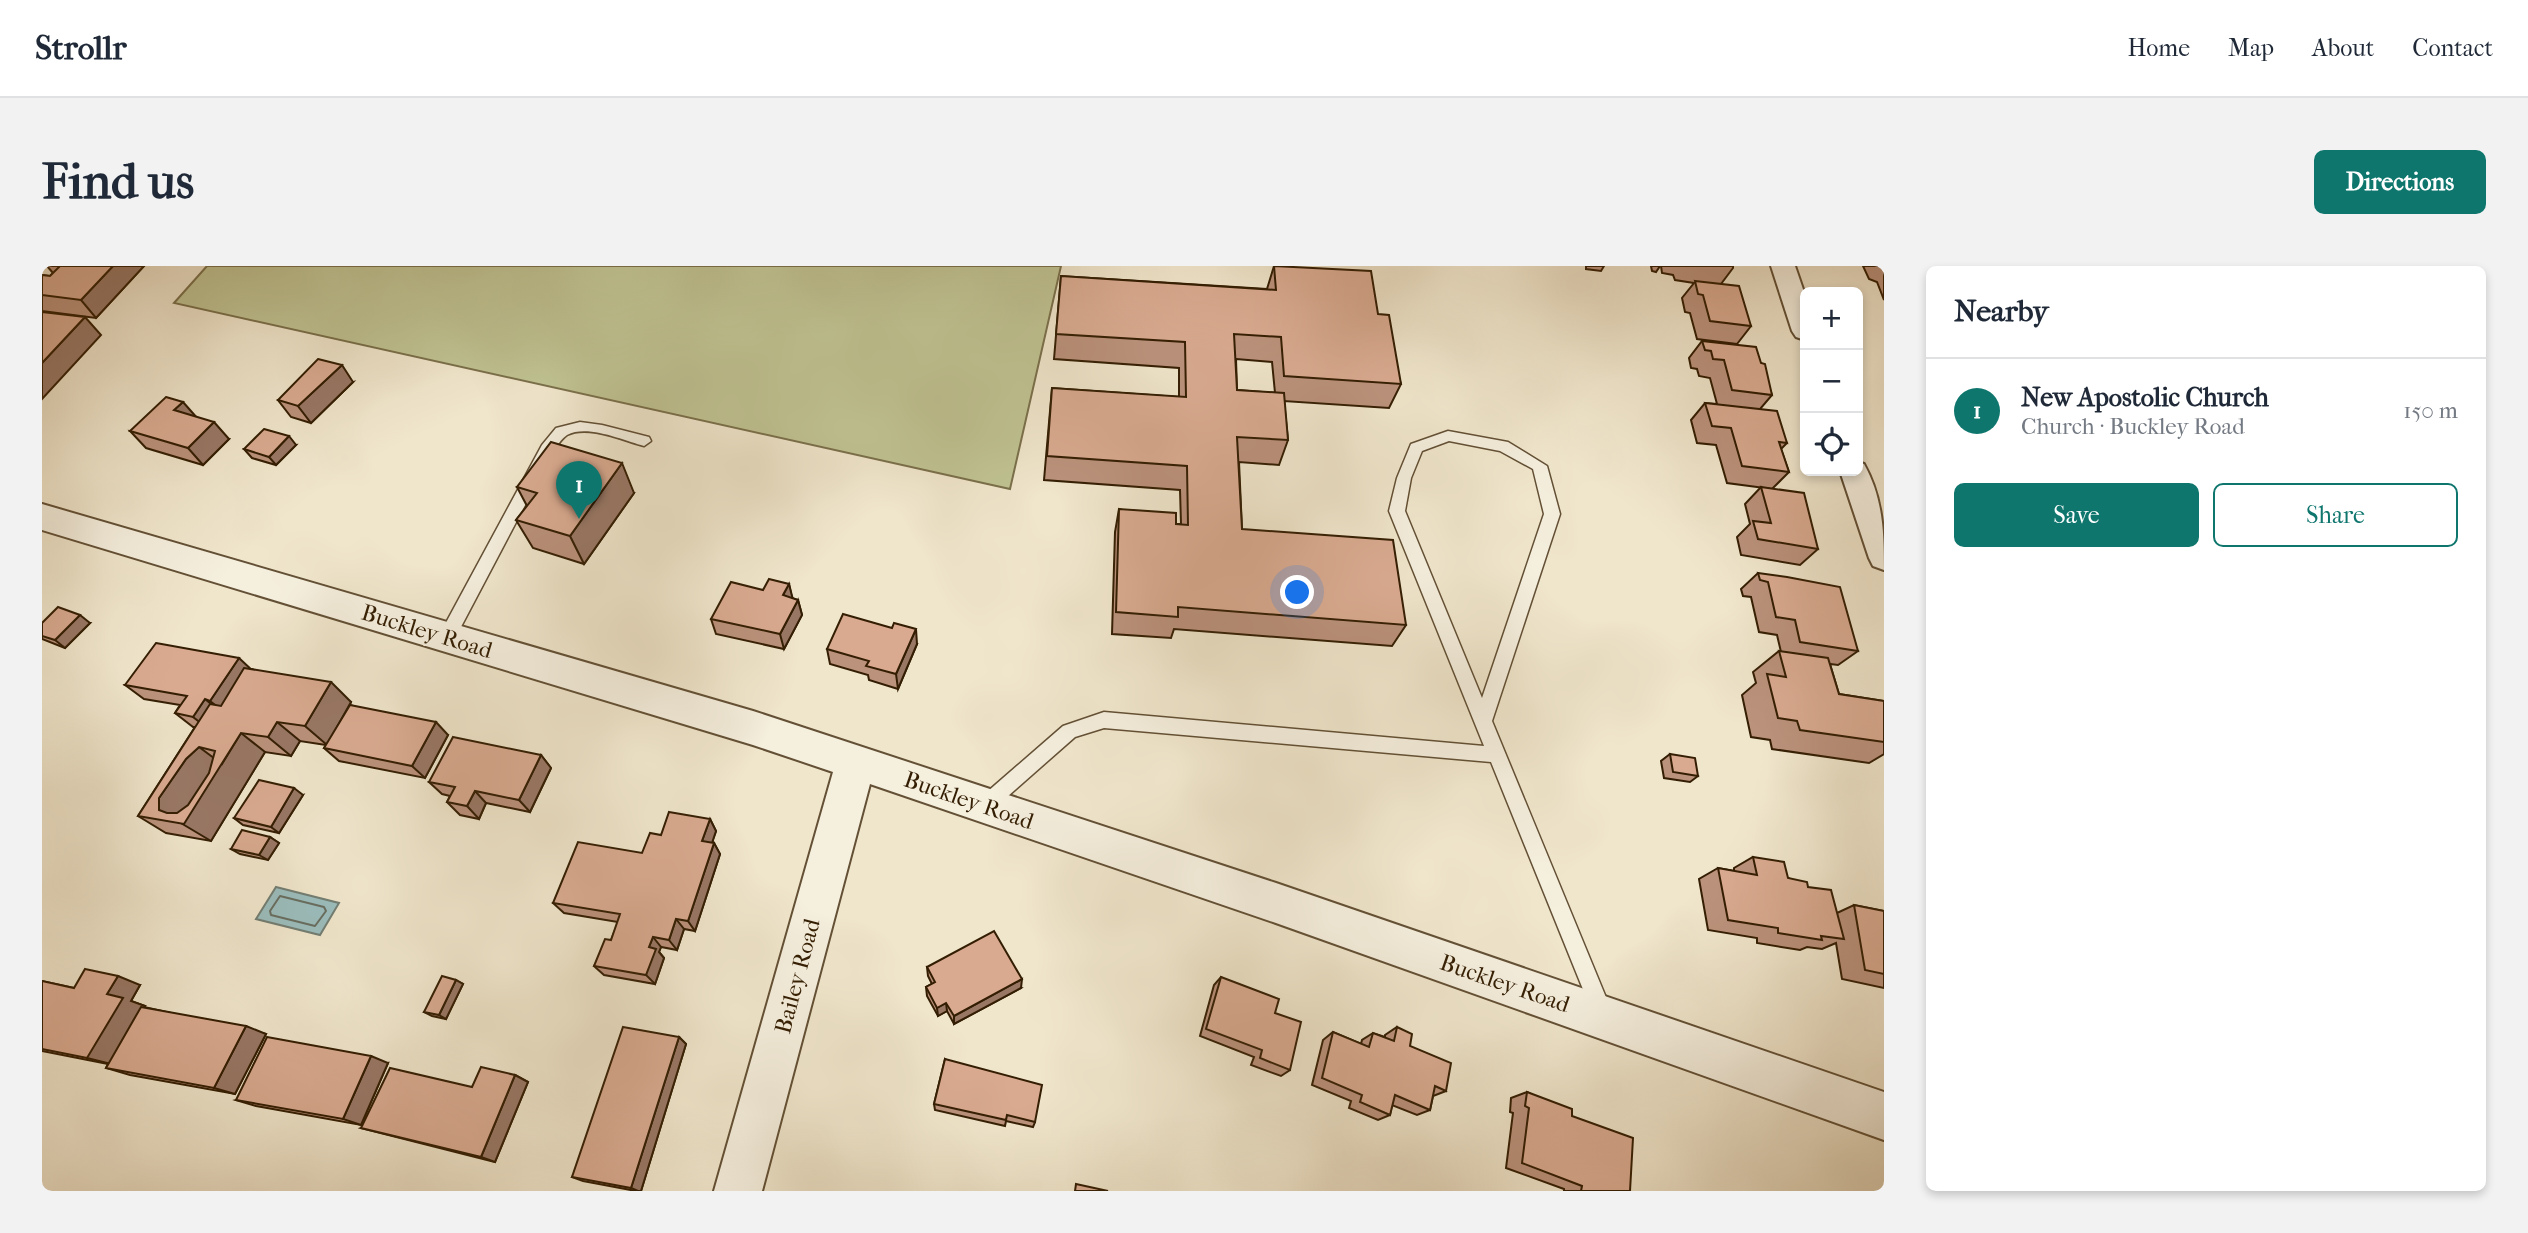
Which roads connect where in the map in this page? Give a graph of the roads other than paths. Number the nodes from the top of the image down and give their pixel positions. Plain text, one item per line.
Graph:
1 (1783, 266) edge
2 (1800, 316) edge
3 (644, 441) dead end
4 (1856, 476) edge
5 (42, 517) edge
6 (1884, 558) edge
7 (447, 637) junction
8 (1483, 720) junction
9 (1497, 755) junction
10 (856, 762) junction
11 (985, 805) junction
12 (1605, 1018) junction
13 (1884, 1116) edge
14 (738, 1191) edge

1 - 2 street
3 - 7 lane
4 - 6 street
5 - 7 street, Buckley Road
7 - 10 street, Buckley Road
8 - 8 lane
8 - 9 lane
9 - 11 lane
9 - 12 lane
10 - 11 street, Buckley Road
10 - 14 street, Bailey Road
11 - 12 street, Buckley Road
12 - 13 street, Buckley Road

